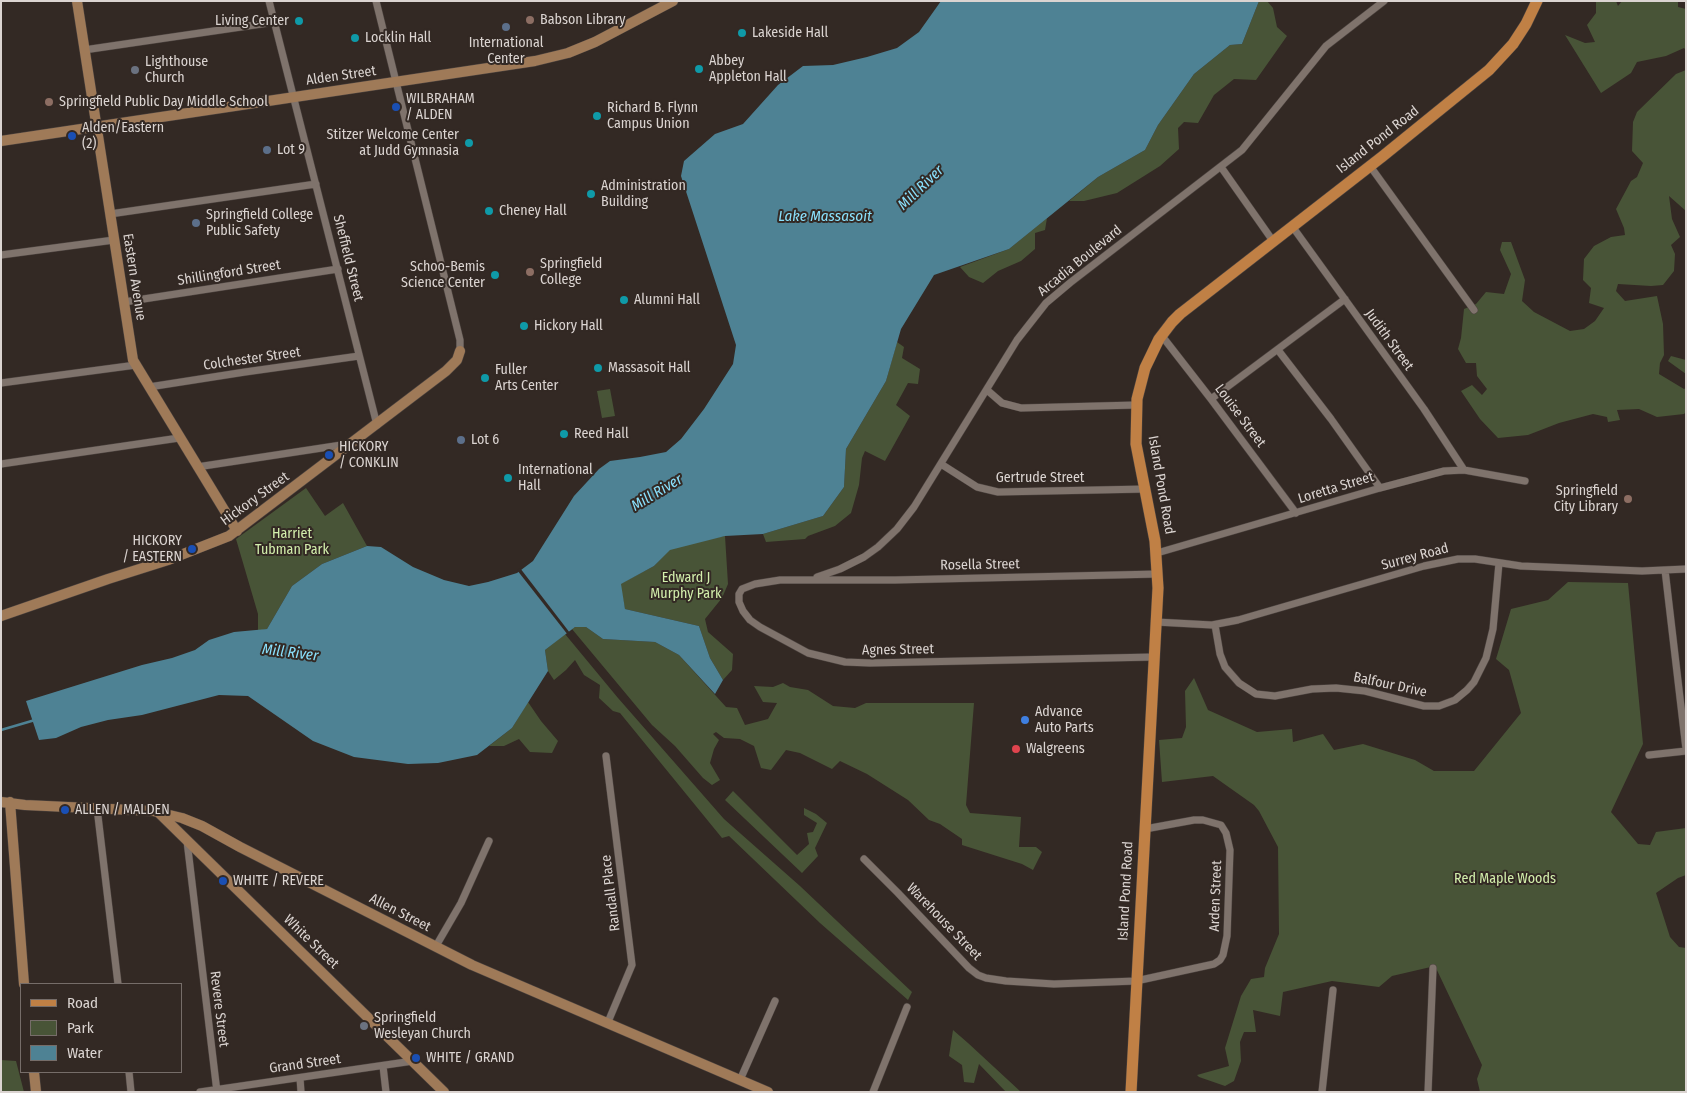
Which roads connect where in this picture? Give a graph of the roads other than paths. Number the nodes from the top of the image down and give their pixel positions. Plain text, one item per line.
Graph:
1 (77, 1) edge
2 (269, 1) edge
3 (376, 1) edge
4 (674, 1) edge
5 (1384, 1) edge
6 (1537, 1) edge
7 (274, 22) junction
8 (84, 50) junction
9 (396, 82) junction
10 (294, 97) junction
11 (96, 127) junction
12 (1, 142) edge
13 (1370, 166) junction
14 (1221, 167) junction
15 (316, 184) junction
16 (110, 214) junction
17 (1292, 226) junction
18 (114, 240) junction
19 (1273, 240) junction
20 (1, 255) edge
21 (338, 269) junction
22 (1345, 299) junction
23 (124, 302) junction
24 (1474, 310) dead end
25 (1162, 336) junction
26 (1278, 350) junction
27 (460, 351) joint
28 (359, 356) junction
29 (136, 364) junction
30 (1, 383) edge
31 (149, 388) junction
32 (986, 390) junction
33 (1211, 399) junction
34 (1136, 405) junction
35 (377, 425) junction
36 (179, 438) junction
37 (352, 444) junction
38 (1, 464) edge
39 (941, 464) junction
40 (197, 466) junction
41 (1464, 470) junction
42 (1526, 482) dead end
43 (1380, 488) junction
44 (1146, 489) junction
45 (1296, 513) junction
46 (237, 531) junction
47 (1157, 553) junction
48 (1499, 564) junction
49 (1665, 570) junction
50 (1686, 570) edge
51 (1158, 574) junction
52 (802, 579) junction
53 (1, 616) edge
54 (1156, 622) junction
55 (1215, 624) junction
56 (1154, 657) junction
57 (1686, 750) edge
58 (1648, 755) dead end
59 (606, 756) dead end
60 (4, 800) edge
61 (97, 808) junction
62 (158, 812) junction
63 (1145, 828) junction
64 (187, 841) junction
65 (489, 841) dead end
66 (864, 859) dead end
67 (436, 946) junction
68 (1433, 968) dead end
69 (1136, 981) junction
70 (24, 983) edge
71 (118, 983) edge
72 (1333, 990) dead end
73 (775, 1001) dead end
74 (907, 1007) dead end
75 (608, 1022) junction
76 (413, 1061) junction
77 (383, 1066) junction
78 (34, 1073) edge
79 (129, 1073) edge
80 (300, 1078) junction
81 (740, 1080) junction
82 (217, 1091) edge
83 (36, 1092) edge
84 (131, 1092) edge
85 (200, 1092) edge
86 (301, 1092) edge
87 (386, 1092) edge
88 (444, 1092) edge
89 (768, 1092) edge
90 (873, 1092) edge
91 (1131, 1092) edge
92 (1322, 1092) edge
93 (1428, 1092) edge

1 - 8 main road, Eastern Avenue
2 - 7 street, Sheffield Street
3 - 9 street
4 - 9 main road, Alden Street
5 - 14 street, Arcadia Boulevard
6 - 13 main road, Island Pond Road
7 - 8 street
7 - 10 street, Sheffield Street
8 - 11 main road, Eastern Avenue
9 - 10 main road, Alden Street
9 - 27 street
10 - 11 main road, Alden Street
10 - 15 street, Sheffield Street
11 - 12 main road, Alden Street
11 - 16 main road, Eastern Avenue
13 - 17 main road, Island Pond Road
13 - 24 street
14 - 19 street
14 - 32 street, Arcadia Boulevard
15 - 16 street
15 - 21 street, Sheffield Street
16 - 18 main road, Eastern Avenue
17 - 19 main road, Island Pond Road
17 - 22 street, Judith Street
18 - 20 street
18 - 23 main road, Eastern Avenue
19 - 25 main road, Island Pond Road
21 - 23 street, Shillingford Street
21 - 28 street, Sheffield Street
22 - 26 street
22 - 41 street, Judith Street
23 - 29 main road, Eastern Avenue
25 - 33 street, Louise Street
25 - 34 main road, Island Pond Road
26 - 33 street
26 - 43 street
27 - 35 main road, Hickory Street
28 - 31 street, Colchester Street
28 - 35 street, Sheffield Street
29 - 30 street
29 - 31 main road, Eastern Avenue
31 - 36 main road, Eastern Avenue
32 - 34 street
32 - 39 street, Arcadia Boulevard
33 - 45 street, Louise Street
34 - 44 main road, Island Pond Road
35 - 37 main road, Hickory Street
36 - 38 street
36 - 40 main road, Eastern Avenue
37 - 40 street
37 - 46 main road, Hickory Street
39 - 44 street, Gertrude Street
39 - 52 street, Arcadia Boulevard
40 - 46 main road, Eastern Avenue
41 - 42 street, Loretta Street
41 - 43 street, Loretta Street
43 - 45 street, Loretta Street
44 - 47 main road, Island Pond Road
45 - 47 street, Loretta Street
46 - 53 main road, Hickory Street
47 - 51 main road, Island Pond Road
48 - 49 street, Surrey Road
48 - 55 street, Surrey Road
48 - 55 street, Balfour Drive
49 - 50 street, Surrey Road
49 - 57 street
51 - 52 street, Rosella Street
51 - 54 main road, Island Pond Road
52 - 56 street, Agnes Street
54 - 55 street, Surrey Road
54 - 56 main road, Island Pond Road
56 - 63 main road, Island Pond Road
57 - 58 street
59 - 75 street, Randall Place
60 - 61 main road, Allen Street
60 - 70 main road
61 - 62 main road, Allen Street
61 - 71 street
62 - 64 main road, White Street
62 - 67 main road, Allen Street
63 - 69 main road, Island Pond Road
63 - 69 street, Arden Street
64 - 76 main road, White Street
64 - 82 street, Revere Street
65 - 67 street
66 - 69 street, Warehouse Street
67 - 75 main road, Allen Street
68 - 93 street
69 - 91 main road, Island Pond Road
72 - 92 street
73 - 81 street
74 - 90 street
75 - 81 main road, Allen Street
76 - 77 street, Grand Street
76 - 88 main road, White Street
77 - 80 street, Grand Street
77 - 87 street
78 - 83 main road
79 - 84 street
80 - 82 street, Grand Street
80 - 86 street
81 - 89 main road, Allen Street
82 - 85 street, Grand Street

